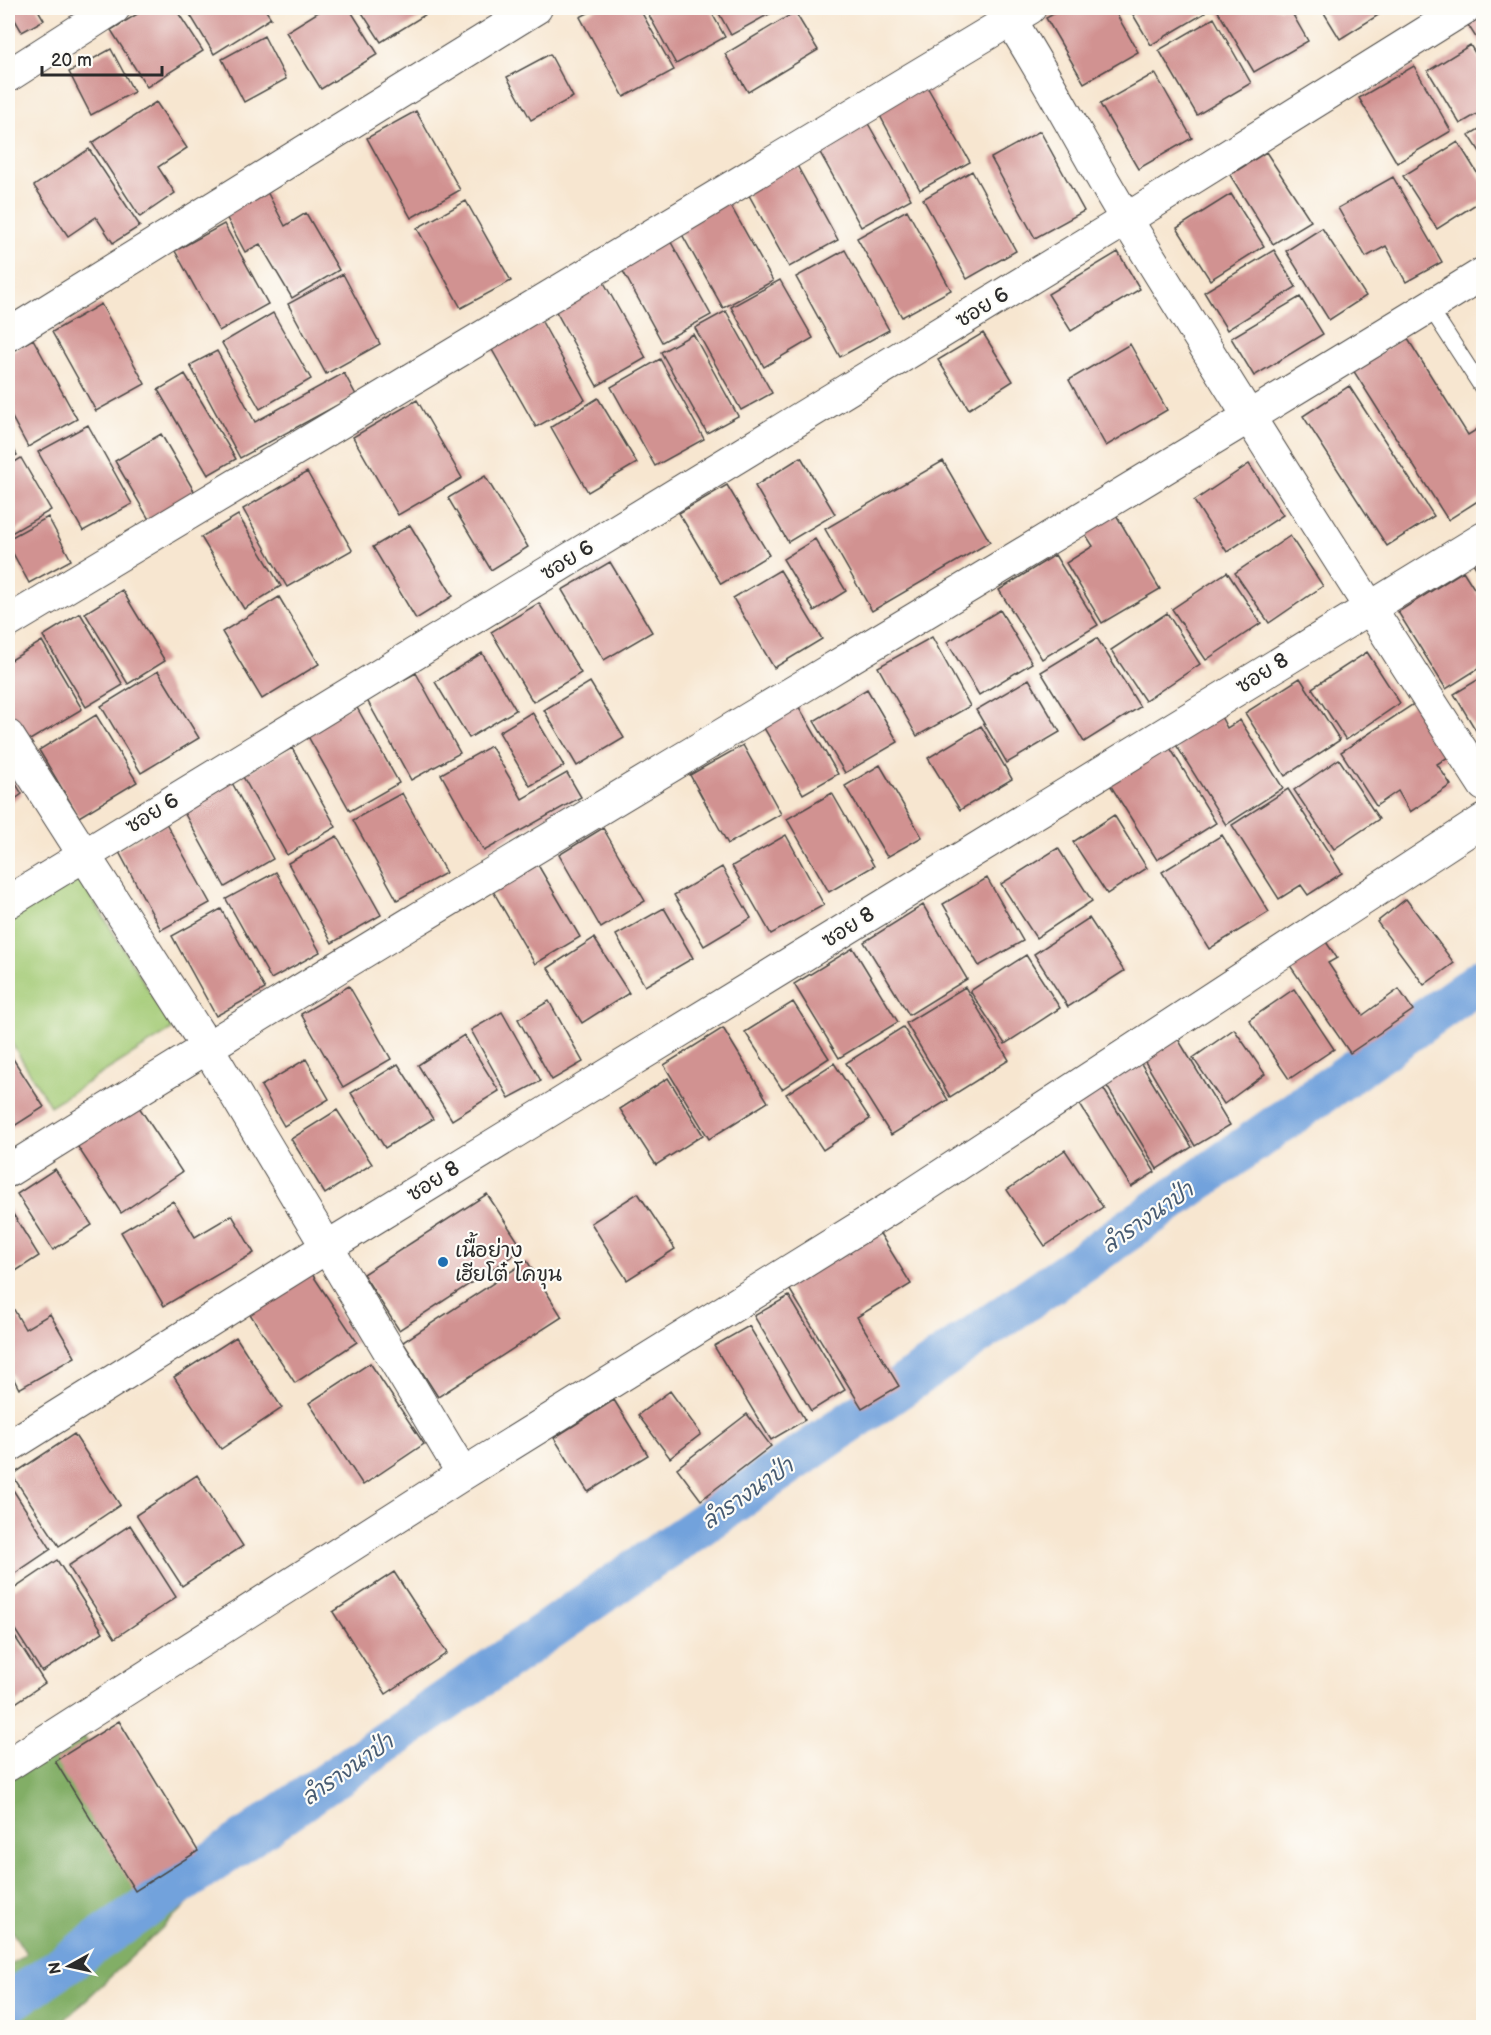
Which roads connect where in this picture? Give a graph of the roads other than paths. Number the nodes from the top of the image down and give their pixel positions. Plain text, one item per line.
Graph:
1 (114, 8) edge
2 (536, 8) edge
3 (1465, 8) edge
4 (1014, 11) edge
5 (8, 76) edge
6 (1126, 219) junction
7 (1484, 273) edge
8 (1429, 306) junction
9 (8, 335) edge
10 (1484, 391) edge
11 (1249, 417) junction
12 (1484, 538) edge
13 (1368, 607) junction
14 (8, 622) edge
15 (8, 736) edge
16 (1484, 785) edge
17 (1484, 820) edge
18 (82, 855) junction
19 (8, 902) edge
20 (207, 1047) junction
21 (8, 1171) edge
22 (327, 1247) junction
23 (8, 1447) edge
24 (462, 1474) junction
25 (8, 1765) edge

1 - 5 street
2 - 9 street
3 - 6 street, ซอย 6
4 - 6 street
4 - 14 street
6 - 11 street
6 - 18 street, ซอย 6
7 - 8 street
8 - 10 lane
8 - 11 street
11 - 13 street
11 - 20 street
12 - 13 street, ซอย 8
13 - 16 street
13 - 22 street, ซอย 8
15 - 18 street
17 - 24 street
18 - 19 street, ซอย 6
18 - 20 street
20 - 21 street
20 - 22 street
22 - 23 street, ซอย 8
22 - 24 street
24 - 25 street

